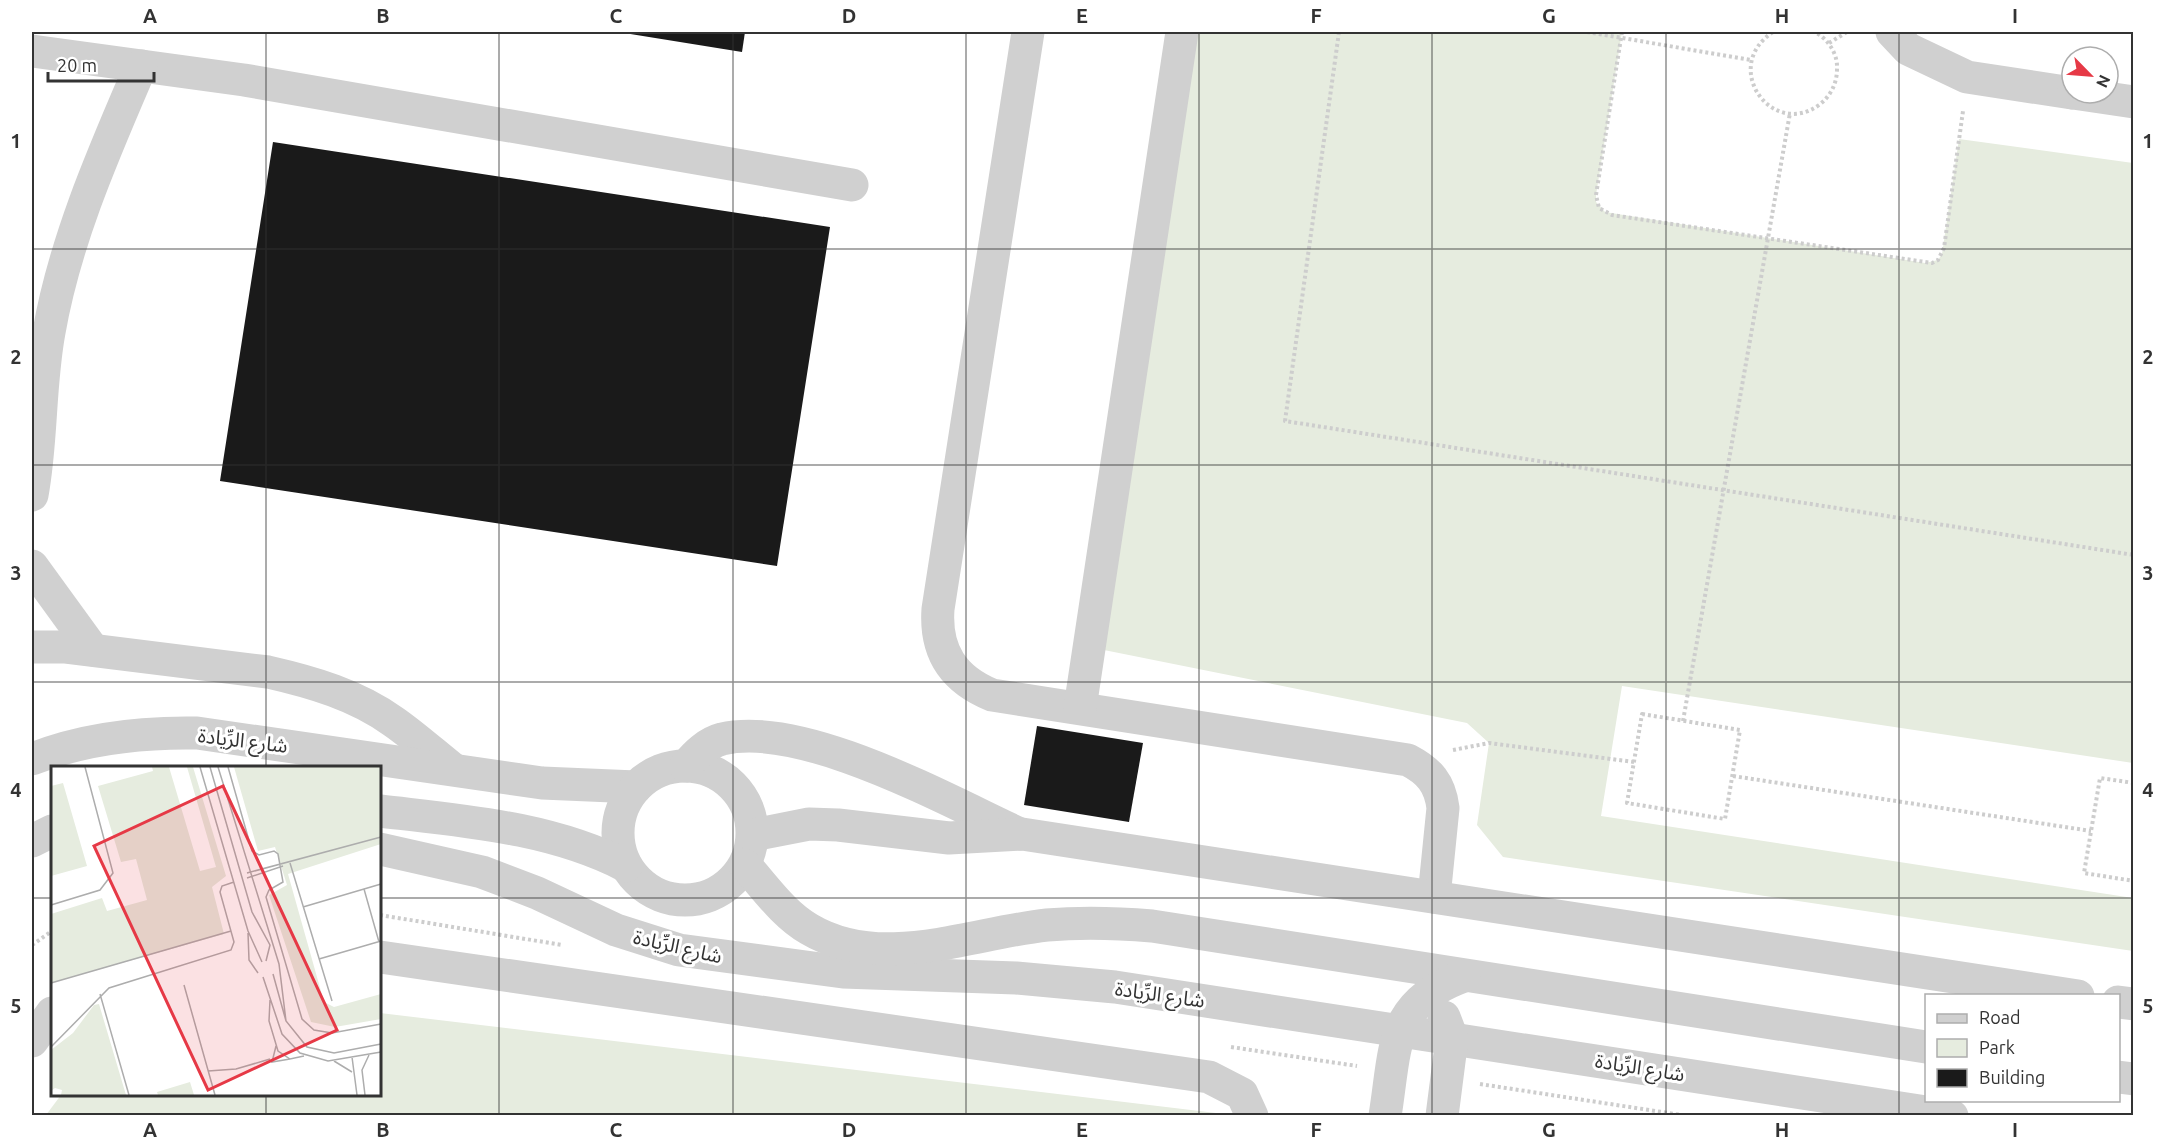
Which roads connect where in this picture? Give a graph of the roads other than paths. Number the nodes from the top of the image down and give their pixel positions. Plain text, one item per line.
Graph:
1 (1028, 32) edge
2 (1182, 32) edge
3 (1892, 32) edge
4 (32, 51) edge
5 (141, 66) junction
6 (2060, 91) edge
7 (852, 185) dead end
8 (32, 495) edge
9 (32, 566) edge
10 (32, 647) edge
11 (93, 650) junction
12 (1080, 708) junction
13 (32, 759) edge
14 (686, 766) junction
15 (454, 770) junction
16 (636, 787) junction
17 (920, 788) junction
18 (381, 811) edge
19 (51, 832) edge
20 (1022, 834) junction
21 (908, 835) junction
22 (32, 841) edge
23 (381, 849) edge
24 (749, 850) junction
25 (626, 866) junction
26 (1434, 897) junction
27 (381, 957) edge
28 (1408, 967) junction
29 (1464, 976) junction
30 (1430, 992) junction
31 (2065, 994) edge
32 (51, 1014) edge
33 (1398, 1030) junction
34 (1452, 1038) junction
35 (32, 1041) edge
36 (1925, 1047) edge
37 (1252, 1116) edge
38 (1385, 1116) edge
39 (1442, 1116) edge
40 (1952, 1116) edge

1 - 12 street
2 - 12 street
3 - 6 street
4 - 5 street
5 - 7 street
5 - 8 street
9 - 11 street
10 - 11 street
11 - 15 street
12 - 26 street
13 - 15 street, شارع الرِّيادة
14 - 16 street
14 - 17 street
14 - 24 street
15 - 16 street, شارع الرِّيادة
16 - 25 street
17 - 20 street
17 - 21 street
18 - 25 street
19 - 22 street
20 - 21 street
20 - 26 street
21 - 24 street
23 - 33 street, شارع الرِّيادة
24 - 25 street
24 - 28 street
26 - 31 street
27 - 37 street
28 - 29 street
28 - 30 street
29 - 30 street
29 - 36 street
30 - 33 street
30 - 34 street
32 - 35 street
33 - 34 street, شارع الرِّيادة
33 - 38 street
34 - 39 street
34 - 40 street, شارع الرِّيادة

